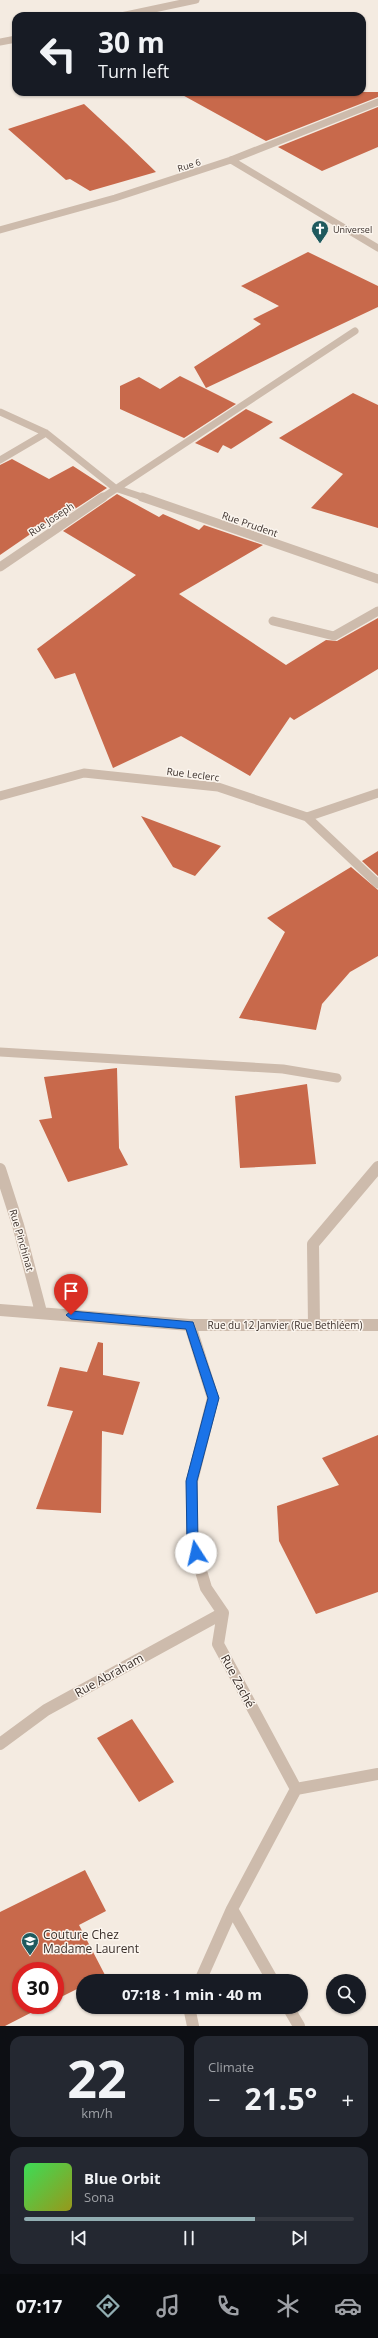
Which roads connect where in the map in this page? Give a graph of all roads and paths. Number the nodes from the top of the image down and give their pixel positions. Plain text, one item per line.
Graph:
1 (196, 0) edge
2 (140, 12) edge
3 (12, 40) edge
4 (0, 42) edge
5 (378, 102) edge
6 (231, 160) junction
7 (0, 230) edge
8 (378, 248) edge
9 (355, 331) dead end
10 (0, 412) edge
11 (46, 433) junction
12 (0, 460) edge
13 (115, 488) junction
14 (0, 567) edge
15 (378, 579) edge
16 (378, 611) edge
17 (273, 621) dead end
18 (378, 793) edge
19 (0, 796) edge
20 (306, 817) junction
21 (378, 884) edge
22 (0, 1052) edge
23 (337, 1078) dead end
24 (378, 1167) edge
25 (0, 1169) edge
26 (0, 1310) edge
27 (41, 1312) junction
28 (190, 1325) junction
29 (314, 1325) junction
30 (378, 1325) edge
31 (223, 1613) junction
32 (0, 1744) edge
33 (378, 1774) edge
34 (296, 1789) junction
35 (232, 1909) junction
36 (203, 1974) edge
37 (269, 1974) edge
38 (190, 2014) edge
39 (292, 2014) edge
40 (193, 2026) edge
41 (299, 2026) edge

1 - 2 street
3 - 4 street
5 - 6 street, Rue 6
6 - 7 street, Rue 6
6 - 8 street
9 - 13 street, Rue Joseph
10 - 11 street, Rue Prudent
11 - 12 street
11 - 13 street, Rue Prudent
13 - 14 street, Rue Joseph
13 - 15 street, Rue Prudent
16 - 17 street
18 - 20 street
19 - 20 street, Rue Leclerc
20 - 21 street
22 - 23 street
24 - 29 street
25 - 27 street, Rue Pinchinat
26 - 27 street, Rue du 12 Janvier (Rue Bethléem)
27 - 28 street, Rue du 12 Janvier (Rue Bethléem)
28 - 29 street, Rue du 12 Janvier (Rue Bethléem)
28 - 31 street
29 - 30 street, Rue du 12 Janvier (Rue Bethléem)
31 - 32 street, Rue Abraham
31 - 34 street, Rue Zaché
33 - 34 street
34 - 35 street
35 - 36 street
35 - 37 street
38 - 40 street
39 - 41 street

